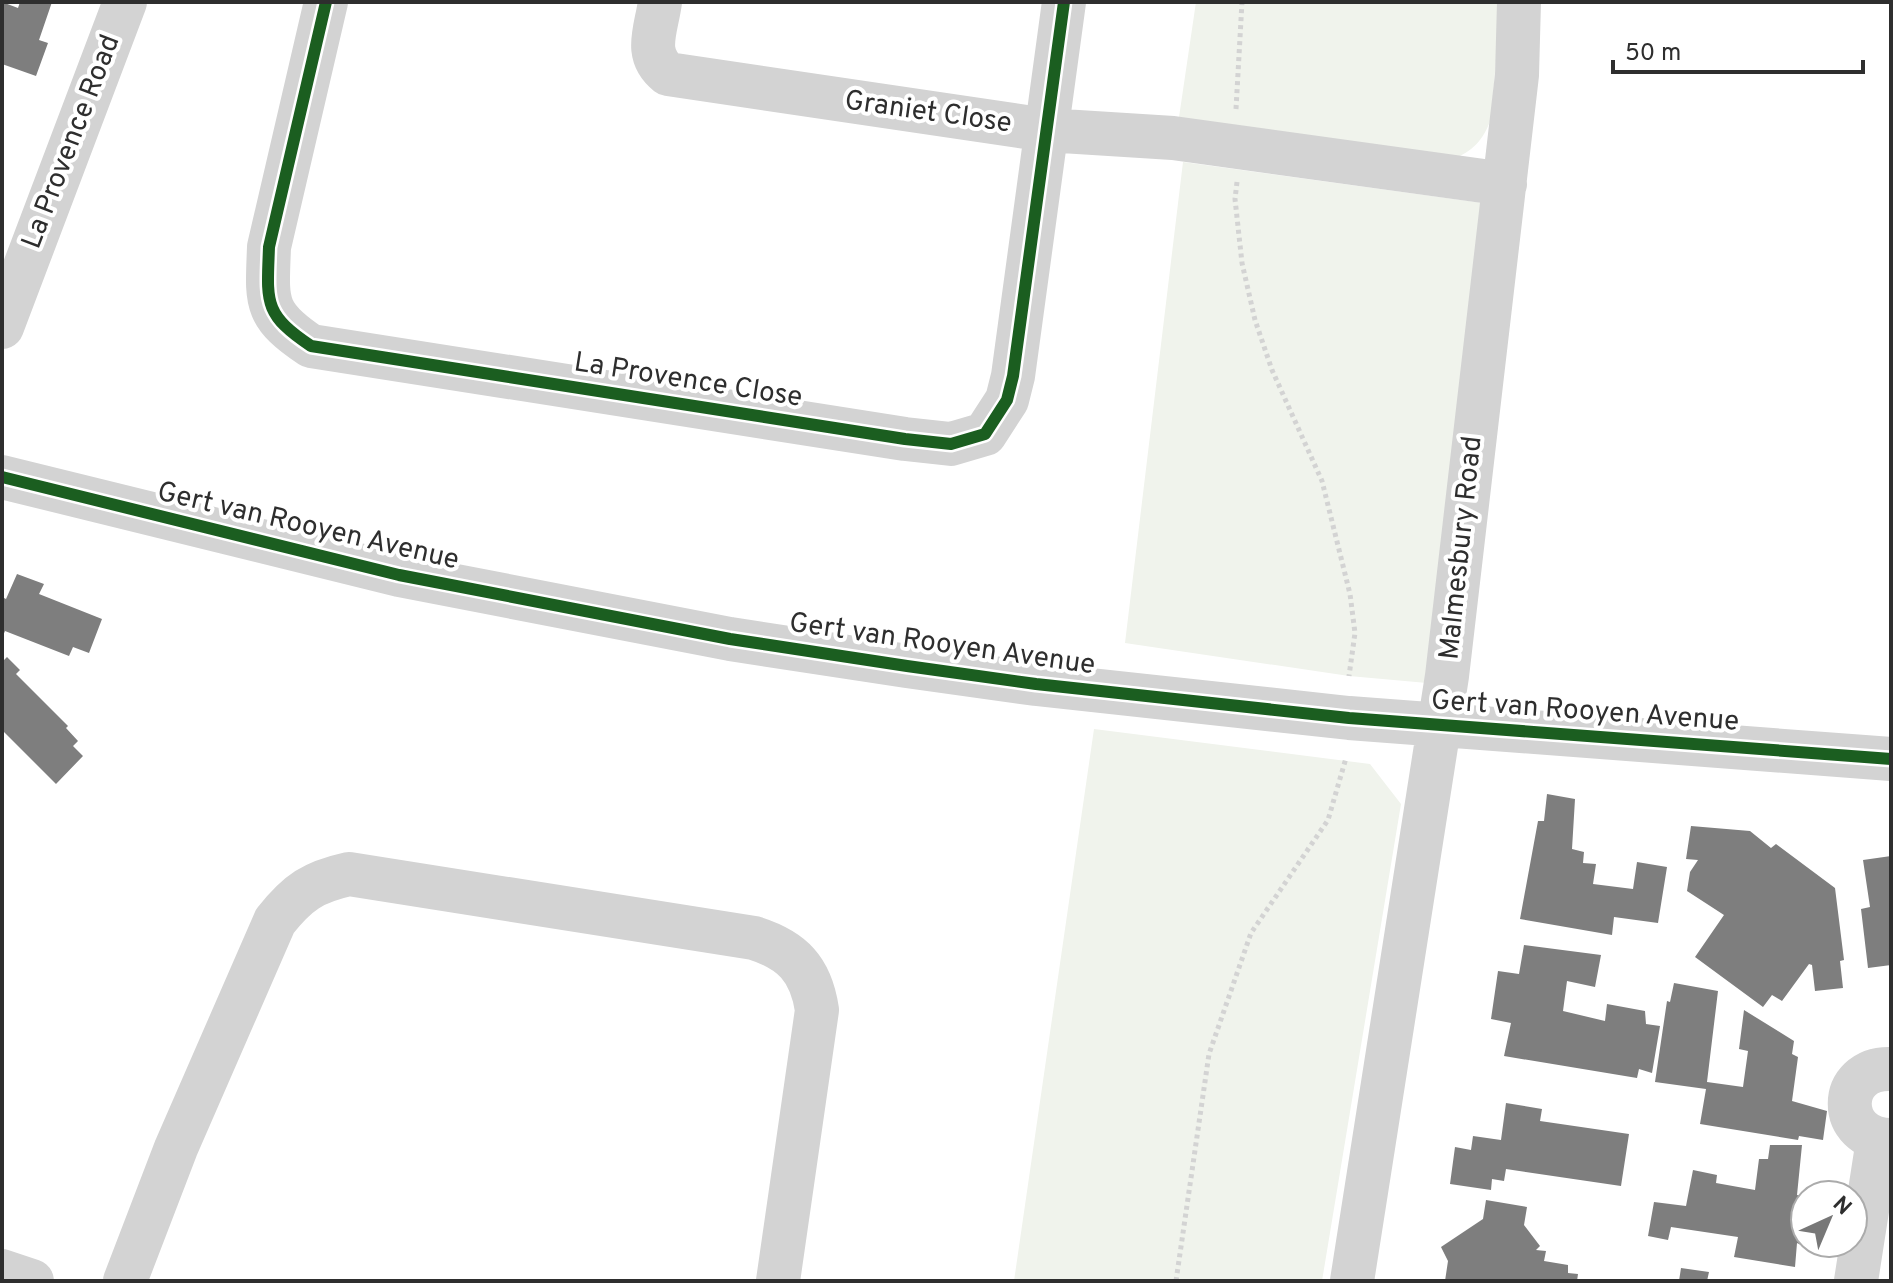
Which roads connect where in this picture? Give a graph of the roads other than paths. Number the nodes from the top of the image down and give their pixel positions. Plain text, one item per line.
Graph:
1 (125, 2) edge
2 (326, 2) edge
3 (660, 2) edge
4 (1064, 2) edge
5 (1519, 2) edge
6 (1046, 130) junction
7 (1505, 184) junction
8 (2, 327) edge
9 (2, 477) edge
10 (1441, 724) junction
11 (1891, 759) edge
12 (1891, 1069) edge
13 (1885, 1140) edge
14 (2, 1271) edge
15 (32, 1281) edge
16 (125, 1281) edge
17 (778, 1281) edge
18 (1352, 1281) edge
19 (1856, 1281) edge

1 - 8 street, La Provence Road
2 - 6 street, La Provence Close
3 - 6 street, Graniet Close
4 - 6 street, La Provence Close
5 - 7 street, Malmesbury Road
6 - 7 street, Graniet Close
7 - 10 street, Malmesbury Road
9 - 10 street, Gert van Rooyen Avenue
10 - 11 street, Gert van Rooyen Avenue
10 - 18 street, Malmesbury Road
12 - 13 street
13 - 19 street
14 - 15 street
16 - 17 street

